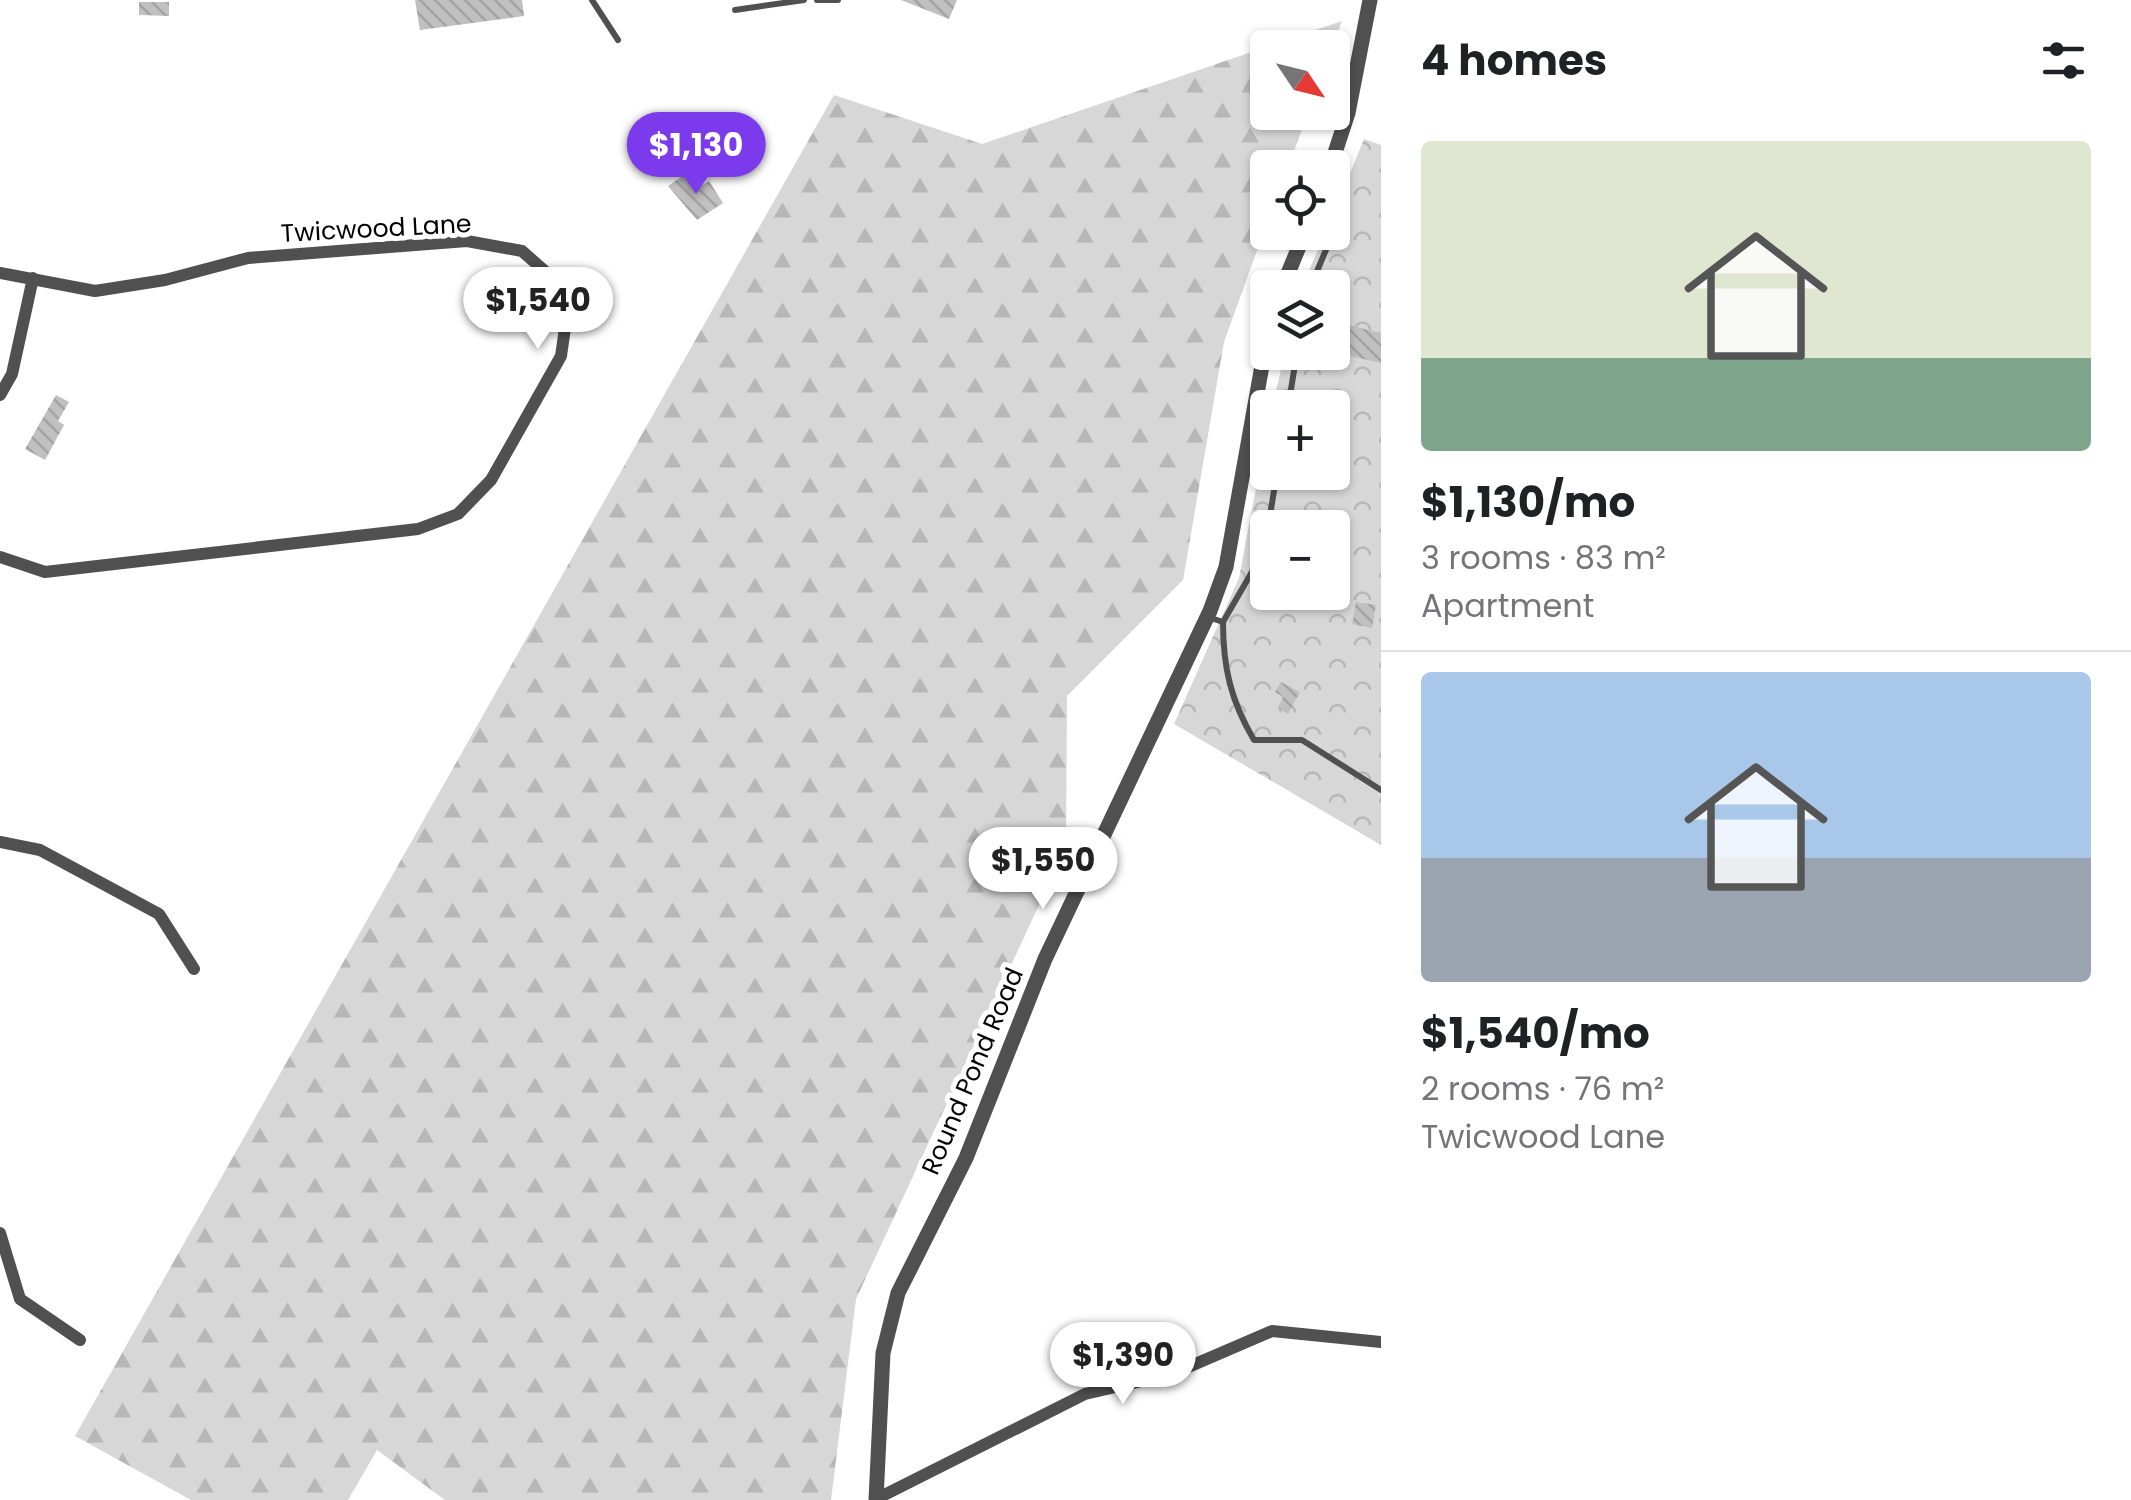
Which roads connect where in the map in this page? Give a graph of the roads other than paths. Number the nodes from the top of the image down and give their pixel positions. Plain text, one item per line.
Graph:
1 (592, 0) edge
2 (804, 0) edge
3 (818, 0) edge
4 (838, 0) edge
5 (1370, 0) edge
6 (734, 10) dead end
7 (618, 40) dead end
8 (1336, 150) edge
9 (0, 273) edge
10 (33, 278) junction
11 (1261, 370) edge
12 (0, 396) edge
13 (0, 557) edge
14 (1250, 576) edge
15 (1207, 617) junction
16 (1224, 622) junction
17 (1381, 790) edge
18 (0, 842) edge
19 (194, 970) dead end
20 (0, 1234) edge
21 (80, 1340) dead end
22 (1381, 1342) edge
23 (876, 1500) edge

1 - 7 lane
2 - 6 lane
3 - 4 lane
5 - 8 street
9 - 10 street, Twicwood Lane
10 - 12 street
10 - 13 street, Twicwood Lane
11 - 15 street, Round Pond Road
14 - 16 lane
15 - 16 lane
15 - 23 street, Round Pond Road
16 - 17 lane
18 - 19 street
20 - 21 street
22 - 23 street

